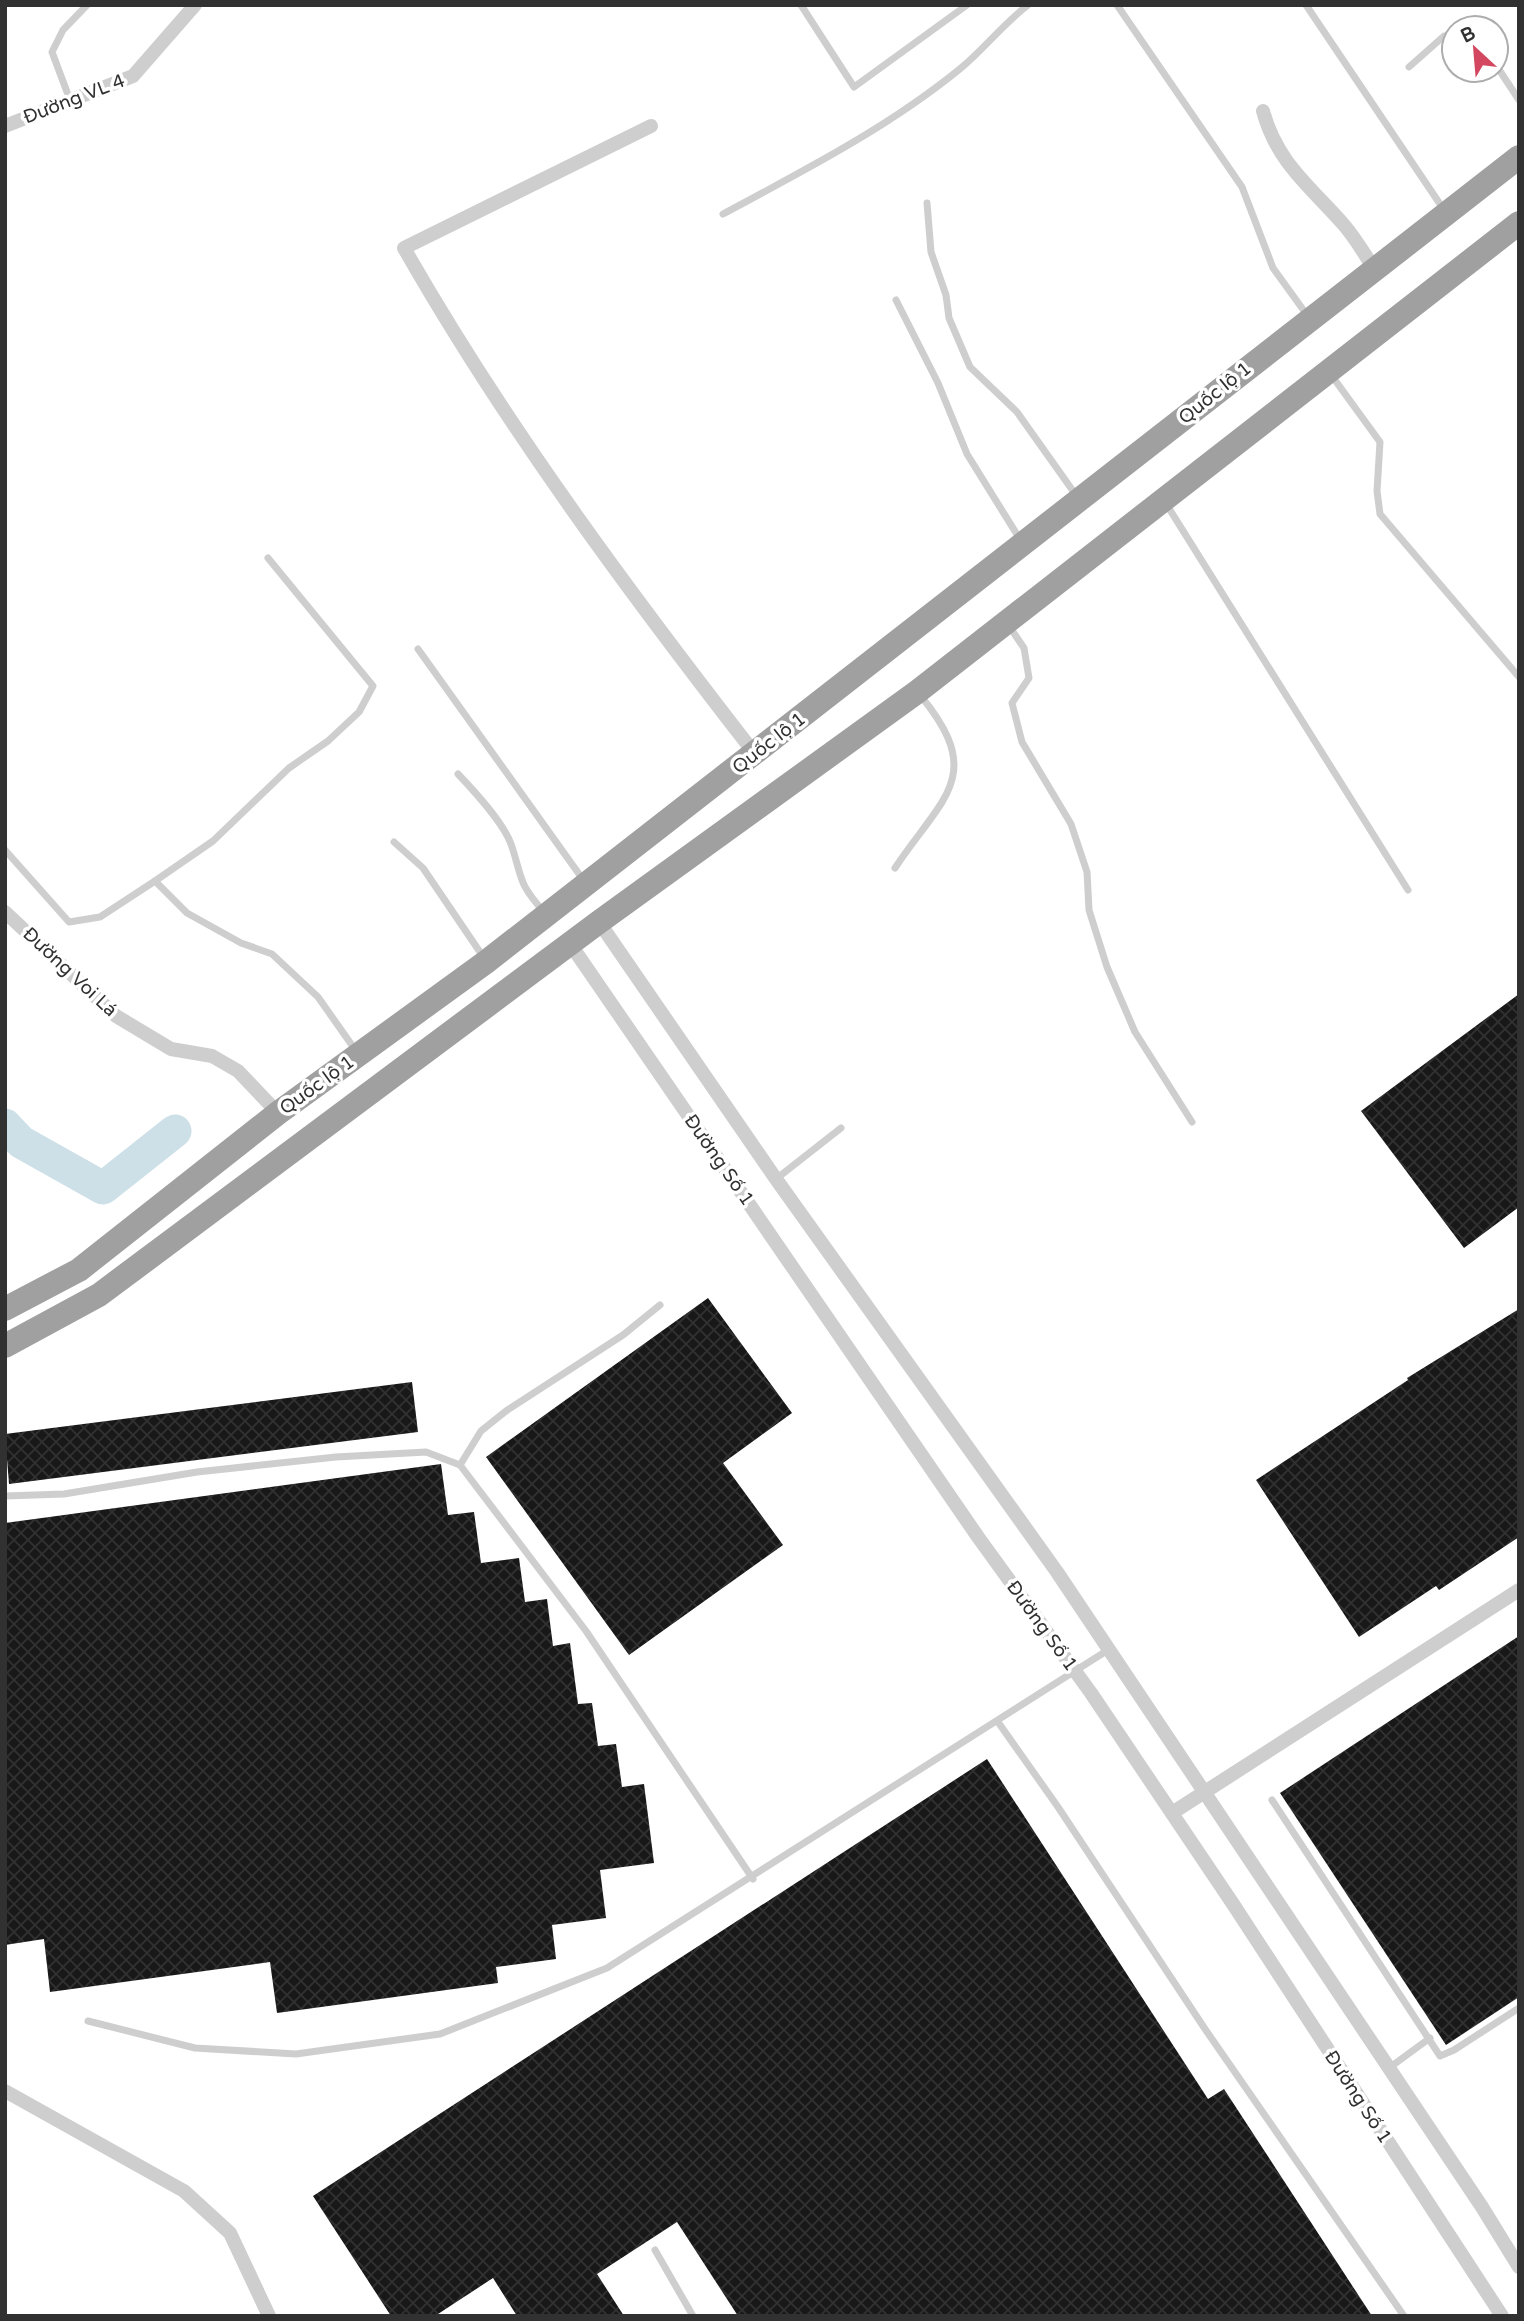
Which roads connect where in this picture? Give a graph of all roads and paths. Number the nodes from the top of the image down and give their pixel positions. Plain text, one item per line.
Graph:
1 (87, 5) edge
2 (195, 5) edge
3 (801, 5) edge
4 (967, 5) edge
5 (1028, 5) edge
6 (1117, 5) edge
7 (1306, 5) edge
8 (1440, 40) edge
9 (1409, 67) dead end
10 (1508, 84) edge
11 (1519, 100) edge
12 (70, 101) junction
13 (1264, 111) dead end
14 (5, 126) edge
15 (651, 126) dead end
16 (1519, 157) edge
17 (927, 203) dead end
18 (723, 214) dead end
19 (1447, 214) junction
20 (1519, 223) edge
21 (1376, 270) junction
22 (896, 300) dead end
23 (1309, 318) junction
24 (1327, 370) junction
25 (1163, 499) junction
26 (1080, 501) junction
27 (1024, 545) junction
28 (268, 558) dead end
29 (1006, 622) junction
30 (418, 649) dead end
31 (1519, 677) edge
32 (918, 692) junction
33 (755, 754) junction
34 (458, 774) dead end
35 (394, 842) dead end
36 (5, 849) edge
37 (895, 868) dead end
38 (155, 881) junction
39 (581, 888) junction
40 (1408, 890) dead end
41 (5, 912) edge
42 (547, 915) junction
43 (599, 922) junction
44 (571, 945) junction
45 (486, 962) junction
46 (359, 1054) junction
47 (278, 1113) junction
48 (1192, 1122) dead end
49 (841, 1128) dead end
50 (776, 1179) junction
51 (660, 1305) dead end
52 (5, 1309) edge
53 (5, 1346) edge
54 (460, 1465) junction
55 (5, 1496) edge
56 (1519, 1590) edge
57 (1108, 1650) junction
58 (1075, 1673) junction
59 (998, 1722) junction
60 (1203, 1792) junction
61 (1272, 1800) dead end
62 (1172, 1813) junction
63 (753, 1879) junction
64 (1519, 2008) edge
65 (88, 2021) dead end
66 (1430, 2039) junction
67 (1389, 2068) junction
68 (5, 2091) edge
69 (654, 2250) dead end
70 (1519, 2267) edge
71 (269, 2316) edge
72 (693, 2316) edge
73 (1404, 2316) edge
74 (1502, 2316) edge

1 - 12 lane
2 - 12 street, Đường VL 4
3 - 4 lane
5 - 18 lane
6 - 23 lane
7 - 19 lane
8 - 9 lane
10 - 11 lane
12 - 14 street, Đường VL 4
13 - 21 street
15 - 33 street
16 - 19 highway, Quốc lộ 1
17 - 26 lane
19 - 21 highway, Quốc lộ 1
20 - 24 highway, Quốc lộ 1
21 - 23 highway, Quốc lộ 1
22 - 27 lane
23 - 26 highway, Quốc lộ 1
24 - 25 highway, Quốc lộ 1
24 - 31 lane
25 - 29 highway, Quốc lộ 1
25 - 40 lane
26 - 27 highway, Quốc lộ 1
27 - 33 highway, Quốc lộ 1
28 - 38 lane
29 - 32 highway, Quốc lộ 1
29 - 48 lane
30 - 39 lane
32 - 37 lane
32 - 43 highway, Quốc lộ 1
33 - 39 highway, Quốc lộ 1
34 - 42 lane
35 - 45 lane
36 - 38 lane
38 - 46 lane
39 - 42 highway, Quốc lộ 1
39 - 43 highway
41 - 47 street, Đường Voi Lá
42 - 44 highway
42 - 45 highway, Quốc lộ 1
43 - 44 highway, Quốc lộ 1
43 - 50 street, Đường Số 1
44 - 53 highway, Quốc lộ 1
44 - 58 street, Đường Số 1
45 - 46 highway, Quốc lộ 1
46 - 47 highway, Quốc lộ 1
47 - 52 highway, Quốc lộ 1
49 - 50 lane
50 - 57 street, Đường Số 1
51 - 54 lane
54 - 55 lane
54 - 63 lane
56 - 60 street
57 - 58 lane
57 - 60 street, Đường Số 1
58 - 59 lane
58 - 62 street, Đường Số 1
59 - 63 lane
59 - 73 lane
60 - 62 street
60 - 67 street, Đường Số 1
61 - 66 lane
62 - 74 street, Đường Số 1
63 - 65 lane
64 - 66 lane
66 - 67 lane
67 - 70 street, Đường Số 1
68 - 71 street
69 - 72 lane

